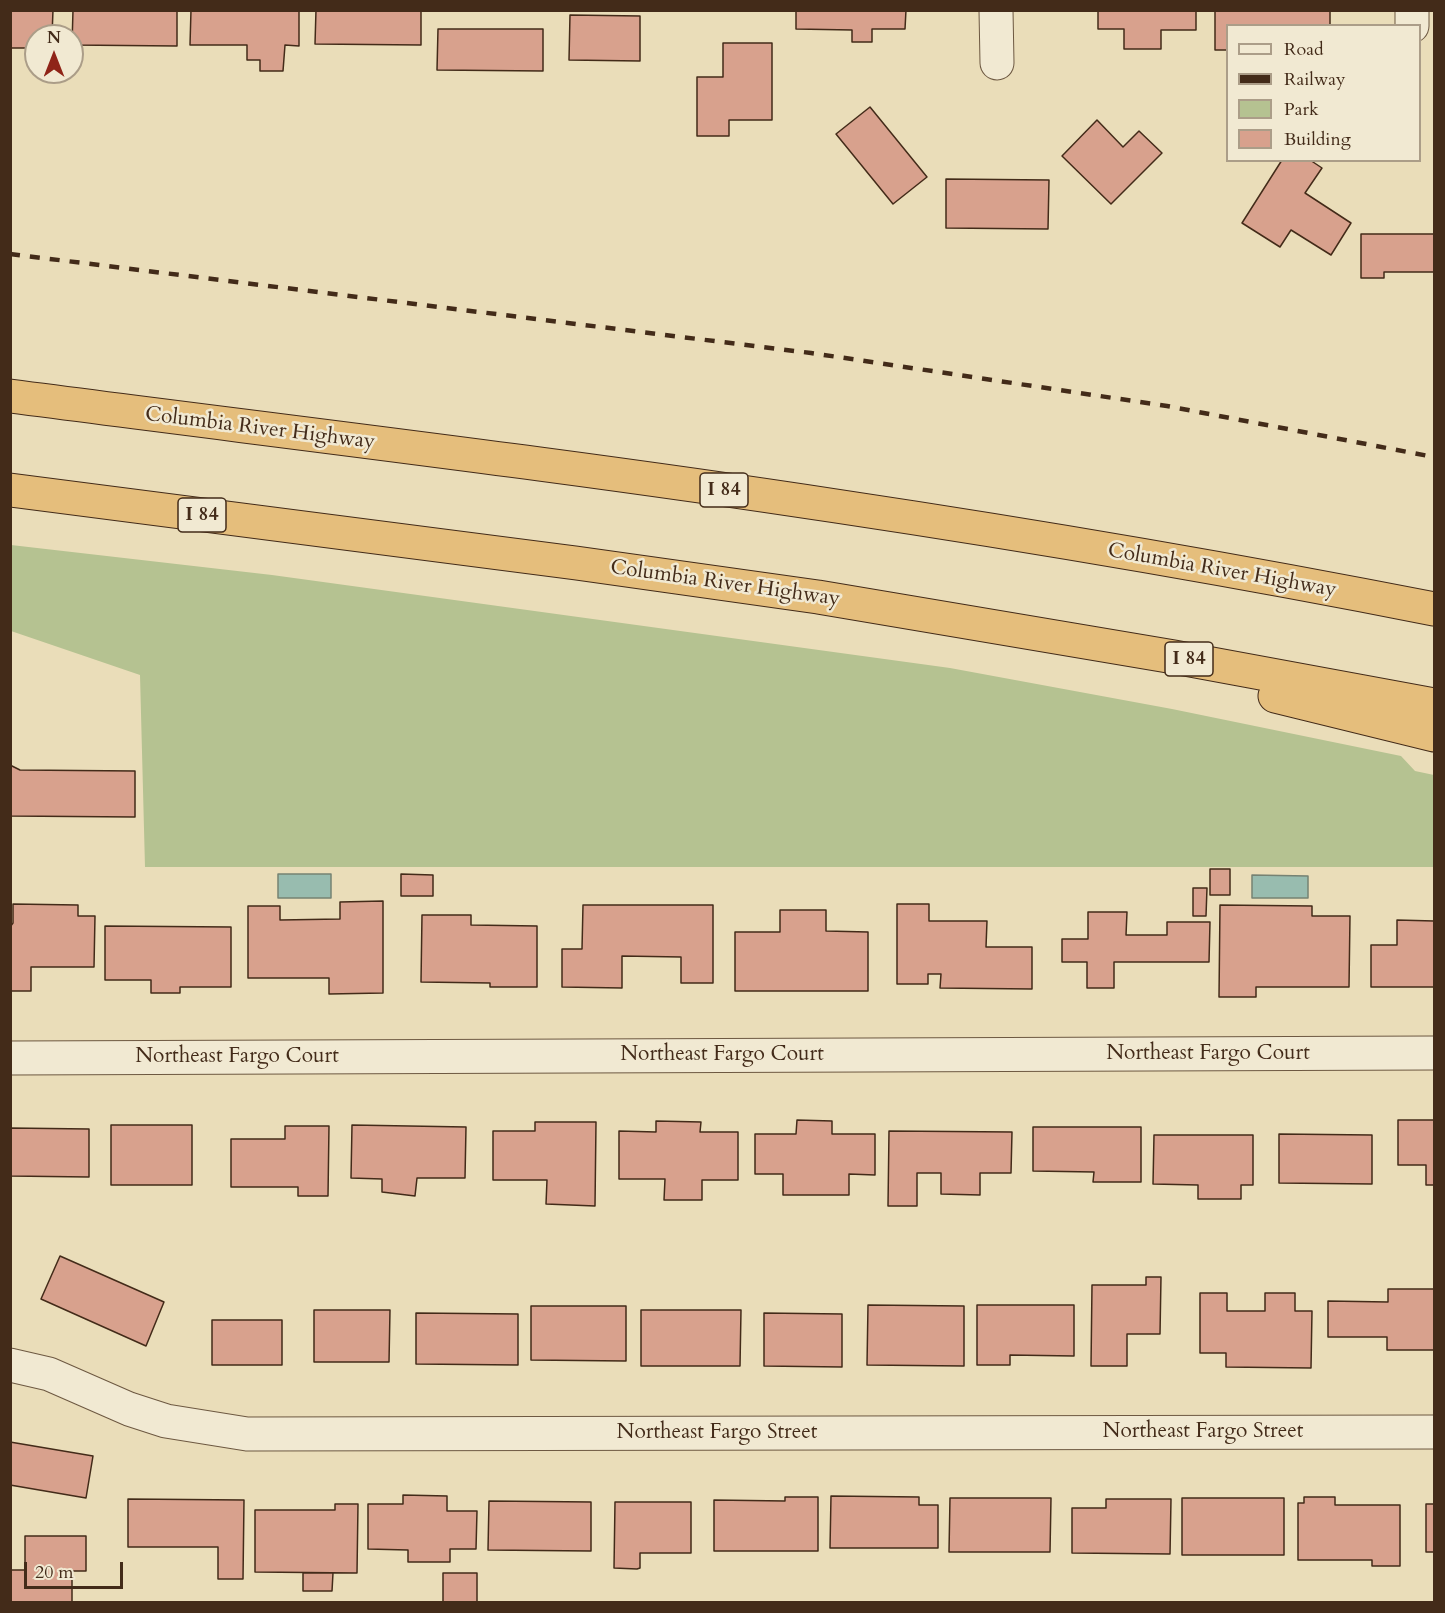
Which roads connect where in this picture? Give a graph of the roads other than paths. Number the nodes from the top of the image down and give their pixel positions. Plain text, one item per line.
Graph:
1 (996, 10) edge
2 (997, 63) dead end
3 (10, 396) edge
4 (10, 490) edge
5 (1434, 609) edge
6 (943, 617) junction
7 (1434, 705) edge
8 (1434, 735) edge
9 (1434, 1053) edge
10 (10, 1058) edge
11 (10, 1365) edge
12 (1434, 1432) edge

1 - 2 street
3 - 5 highway, Columbia River Highway / I 84
4 - 6 highway, Columbia River Highway / I 84
6 - 7 highway, Columbia River Highway / I 84
6 - 8 highway
9 - 10 street, Northeast Fargo Court
11 - 12 street, Northeast Fargo Street

